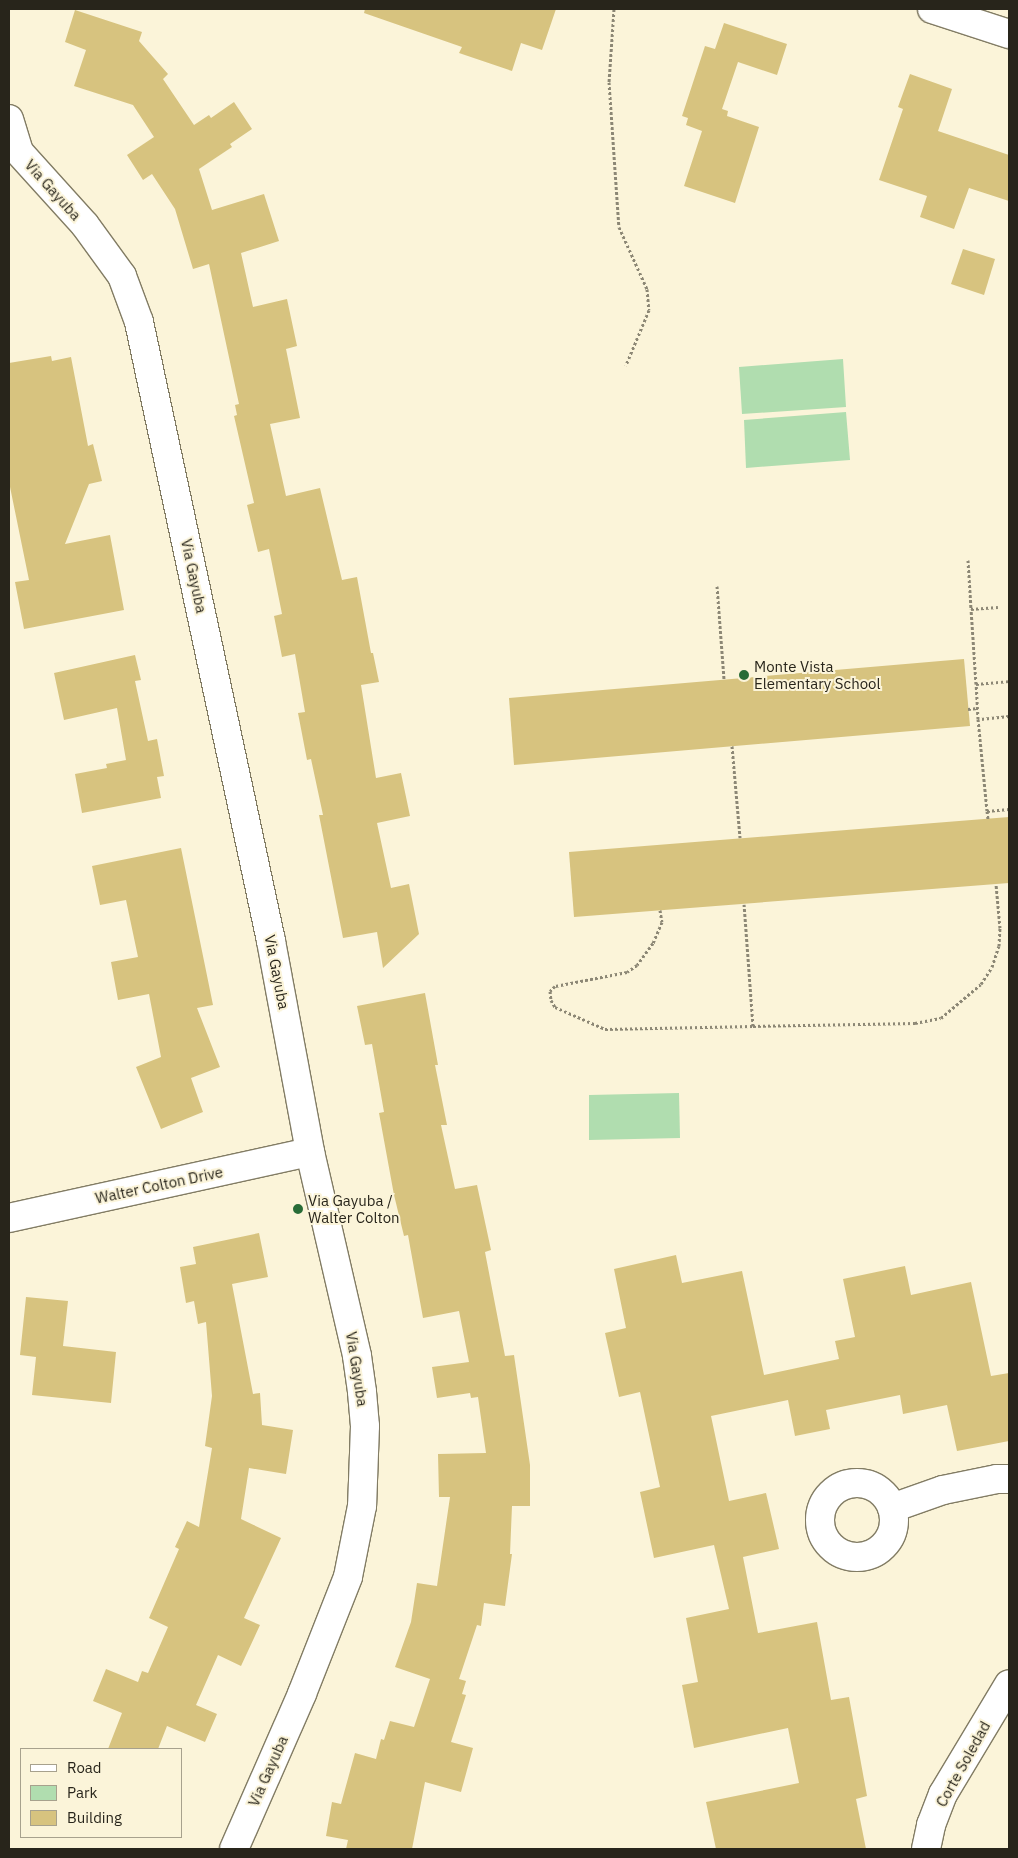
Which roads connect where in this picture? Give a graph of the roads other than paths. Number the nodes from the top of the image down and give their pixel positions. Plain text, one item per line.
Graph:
1 (932, 9) edge
2 (1009, 34) edge
3 (9, 119) edge
4 (14, 153) edge
5 (310, 1152) junction
6 (9, 1218) edge
7 (1009, 1479) edge
8 (892, 1508) dead end
9 (1009, 1684) edge
10 (234, 1849) edge
11 (926, 1849) edge

1 - 2 street
3 - 4 street, Via Gayuba
4 - 5 street, Via Gayuba
5 - 6 street, Walter Colton Drive
5 - 10 street, Via Gayuba
7 - 8 street
9 - 11 street, Corte Soledad

